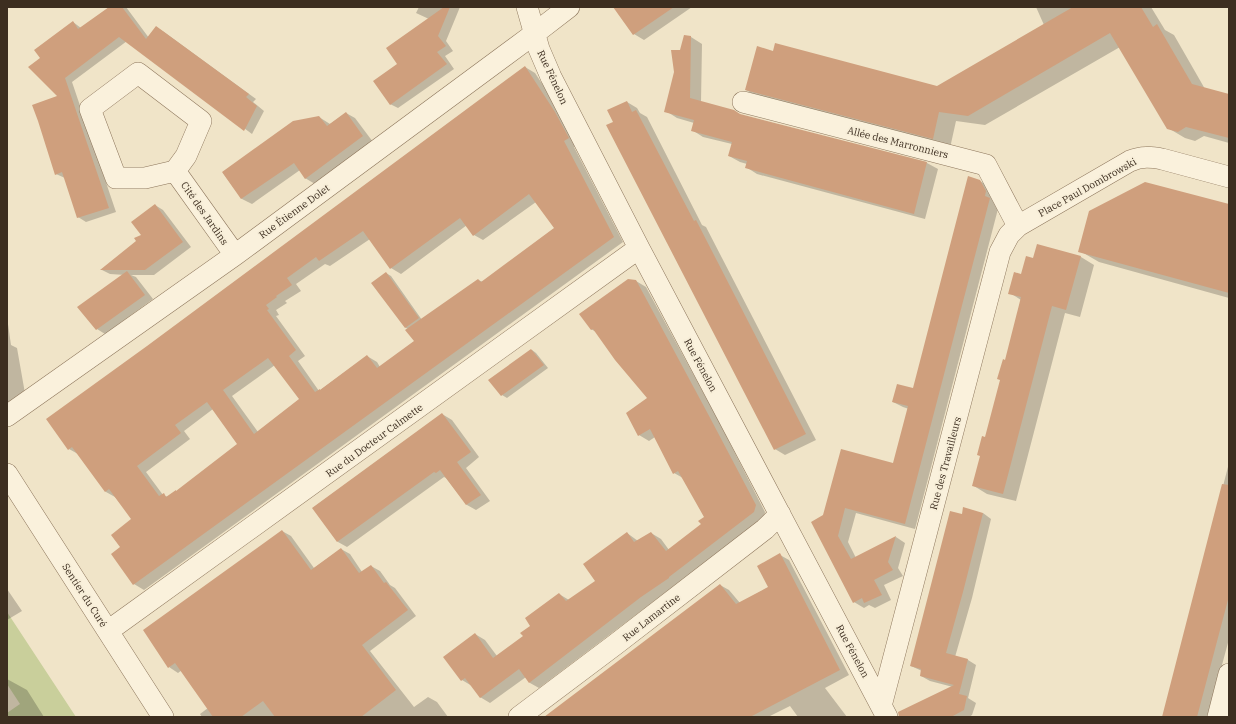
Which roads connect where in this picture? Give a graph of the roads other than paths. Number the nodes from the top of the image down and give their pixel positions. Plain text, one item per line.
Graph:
1 (527, 7) edge
2 (569, 7) edge
3 (534, 34) junction
4 (743, 102) dead end
5 (175, 171) junction
6 (1229, 177) edge
7 (1018, 226) junction
8 (639, 248) junction
9 (235, 255) junction
10 (11, 413) edge
11 (7, 474) edge
12 (780, 514) junction
13 (108, 631) junction
14 (1229, 674) edge
15 (884, 711) edge
16 (163, 717) edge
17 (519, 717) edge
18 (1218, 717) edge

1 - 3 street, Rue Fénelon
2 - 3 street, Rue Étienne Dolet
3 - 8 street, Rue Fénelon
3 - 9 street, Rue Étienne Dolet
4 - 7 street, Allée des Marronniers
5 - 5 street, Cité des Jardins
5 - 9 street, Cité des Jardins
6 - 7 street, Place Paul Dombrowski
7 - 15 street, Rue des Travailleurs
8 - 12 street, Rue Fénelon
8 - 13 street, Rue du Docteur Calmette
9 - 10 street, Rue Étienne Dolet
11 - 13 street, Sentier du Curé
12 - 15 street, Rue Fénelon
12 - 17 street, Rue Lamartine
13 - 16 street, Sentier du Curé
14 - 18 street

